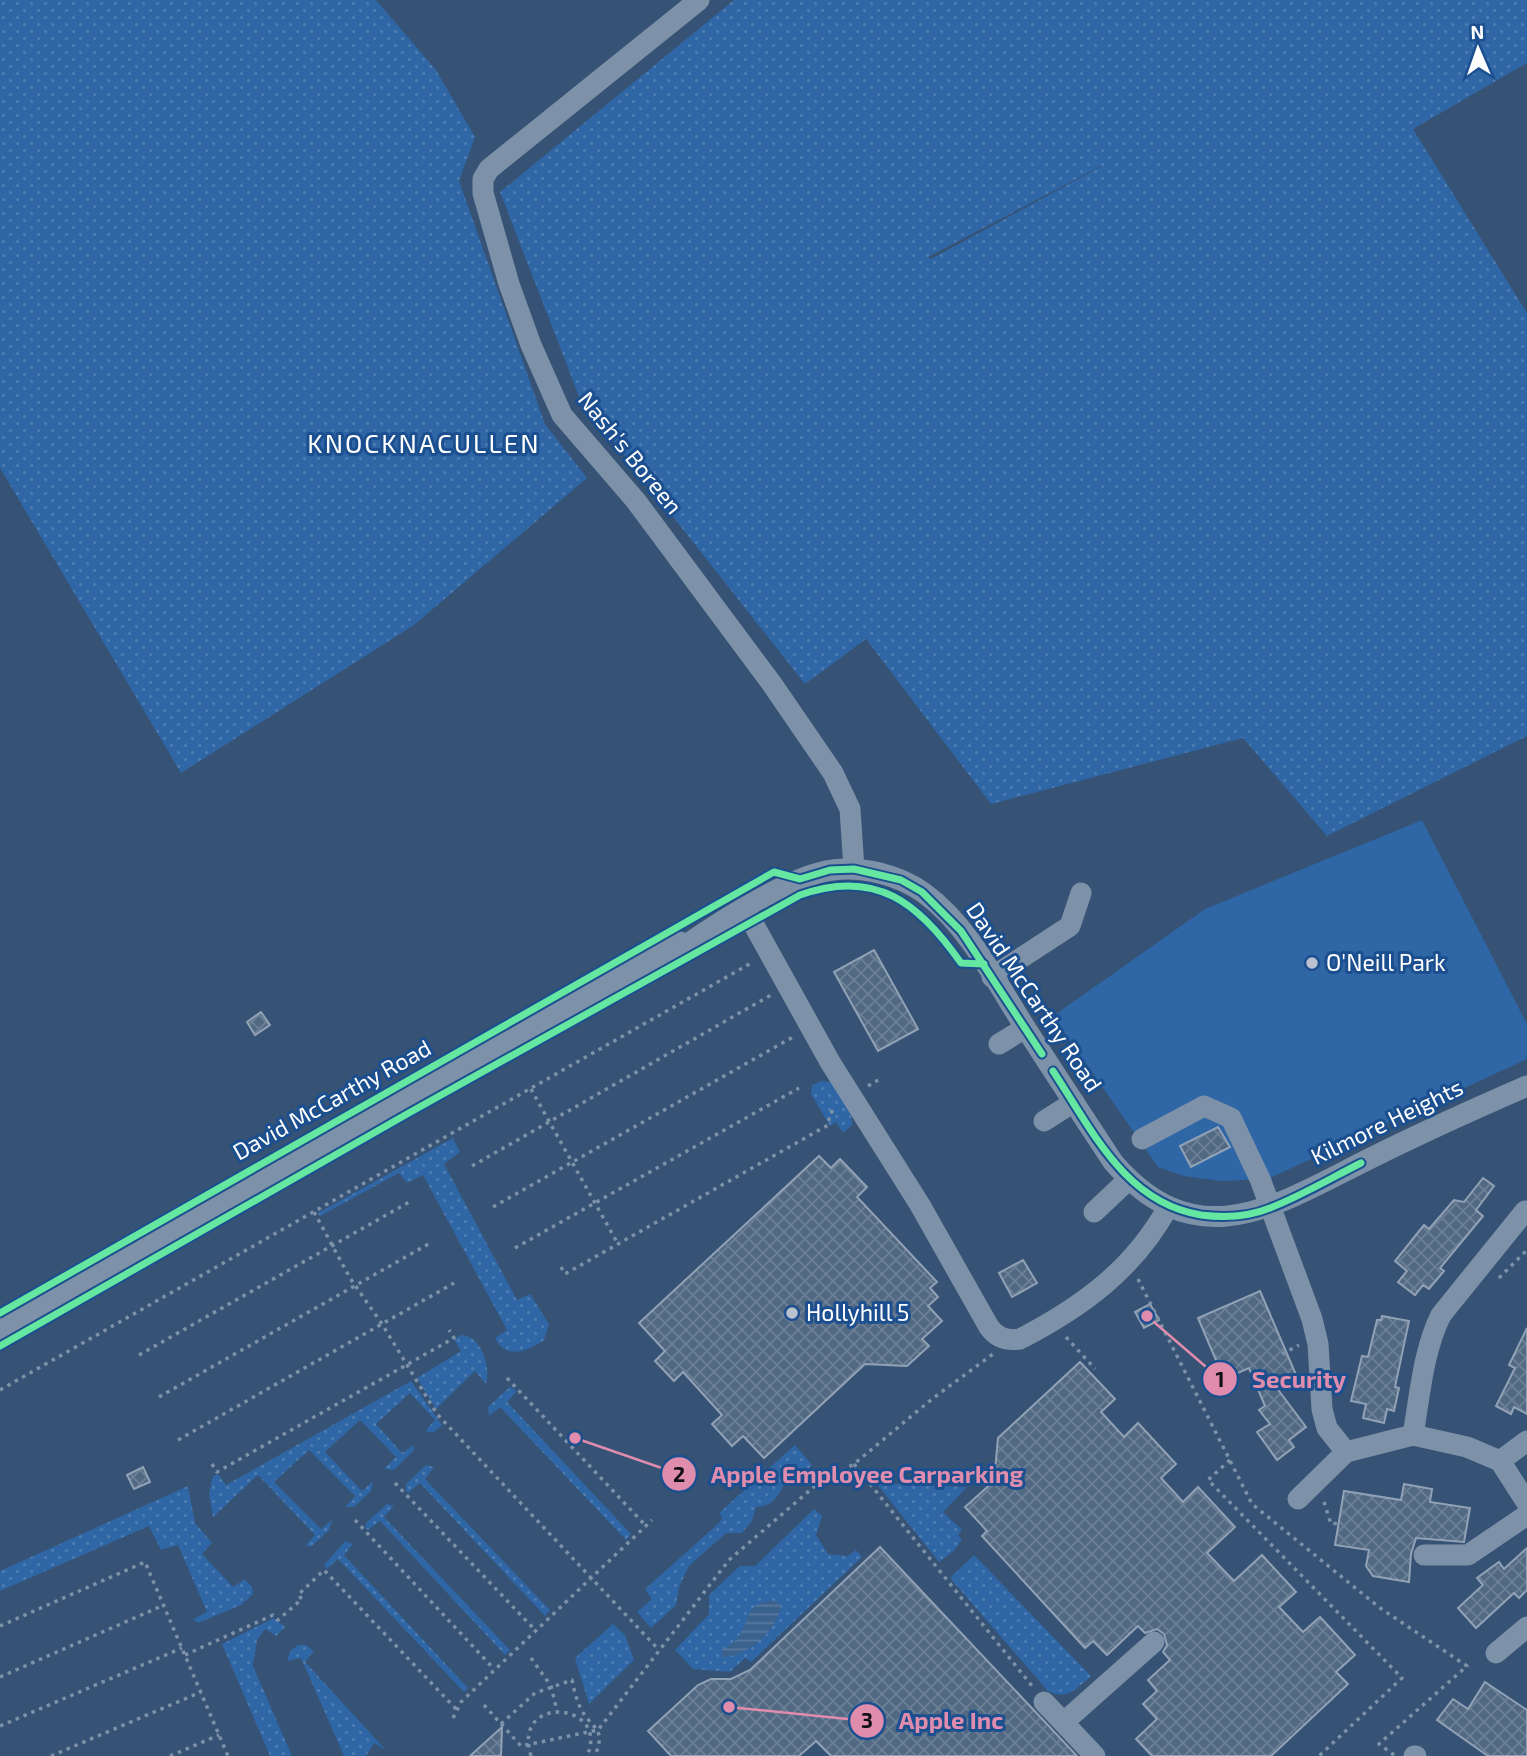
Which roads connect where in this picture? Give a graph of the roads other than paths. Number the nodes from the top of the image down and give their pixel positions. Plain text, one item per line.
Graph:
1 (699, 0) edge
2 (853, 869) junction
3 (1081, 893) dead end
4 (745, 909) junction
5 (696, 937) junction
6 (992, 977) junction
7 (1025, 1028) junction
8 (999, 1044) dead end
9 (1527, 1086) edge
10 (1074, 1102) junction
11 (1044, 1121) dead end
12 (1142, 1139) dead end
13 (1128, 1180) junction
14 (1168, 1207) junction
15 (1270, 1208) junction
16 (1525, 1211) edge
17 (1094, 1212) dead end
18 (0, 1320) edge
19 (0, 1338) edge
20 (1413, 1435) junction
21 (1527, 1441) edge
22 (1346, 1452) junction
23 (1500, 1461) junction
24 (1304, 1493) road end
25 (1527, 1503) edge
26 (1527, 1515) edge
27 (1424, 1555) dead end
28 (1527, 1627) edge
29 (1154, 1642) dead end
30 (1496, 1653) dead end
31 (1044, 1702) road end
32 (1064, 1723) junction
33 (1095, 1756) edge

1 - 2 street, Nash's Boreen
2 - 4 street, David McCarthy Road
2 - 6 street, David McCarthy Road
3 - 6 street
4 - 5 street, David McCarthy Road
4 - 14 street
5 - 18 street, David McCarthy Road
5 - 19 street, David McCarthy Road
6 - 7 street, David McCarthy Road
7 - 8 street
7 - 10 street, David McCarthy Road
9 - 15 street, Kilmore Heights
10 - 11 street
10 - 13 street, David McCarthy Road
12 - 15 street
13 - 14 street, David McCarthy Road
13 - 17 street
14 - 15 street, David McCarthy Road
15 - 22 street
16 - 20 street
20 - 22 street
20 - 23 street
21 - 23 street
22 - 24 street
23 - 25 street
26 - 27 street
28 - 30 street
29 - 32 street
31 - 32 street
32 - 33 street

